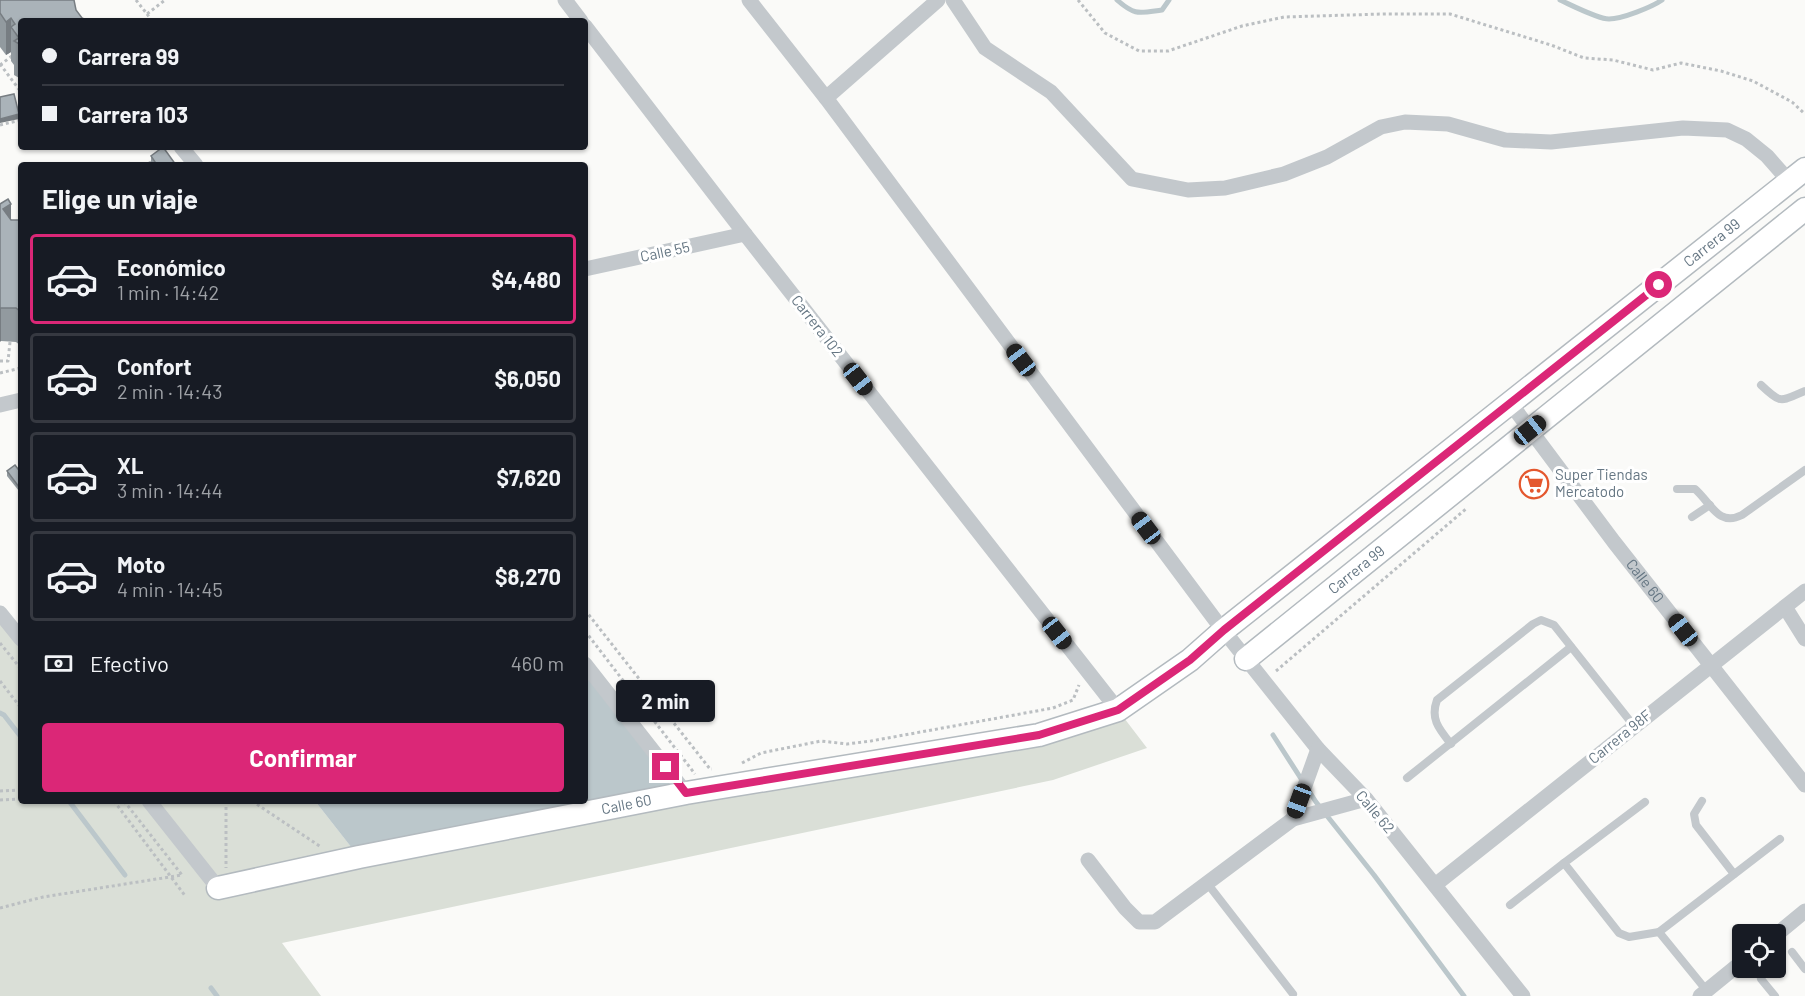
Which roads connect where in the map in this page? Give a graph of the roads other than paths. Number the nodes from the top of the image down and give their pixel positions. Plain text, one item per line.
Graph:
1 (565, 0) edge
2 (749, 0) edge
3 (938, 0) edge
4 (953, 0) edge
5 (579, 18) edge
6 (588, 30) edge
7 (826, 98) junction
8 (184, 150) edge
9 (194, 162) edge
10 (1797, 175) edge
11 (1805, 209) edge
12 (745, 234) junction
13 (588, 268) edge
14 (1761, 385) dead end
15 (1805, 392) edge
16 (18, 401) edge
17 (1511, 404) junction
18 (0, 405) edge
19 (1530, 430) junction
20 (1805, 471) edge
21 (1677, 489) dead end
22 (1710, 504) junction
23 (1692, 517) dead end
24 (1805, 591) edge
25 (1785, 607) junction
26 (0, 613) edge
27 (1224, 630) junction
28 (18, 635) edge
29 (1805, 639) edge
30 (1571, 647) junction
31 (1246, 659) junction
32 (1711, 665) junction
33 (588, 667) edge
34 (1118, 710) junction
35 (1634, 726) junction
36 (1451, 744) junction
37 (1318, 749) junction
38 (1407, 778) dead end
39 (1805, 785) edge
40 (696, 791) junction
41 (1366, 799) junction
42 (1702, 801) dead end
43 (1645, 802) dead end
44 (152, 804) edge
45 (1293, 819) junction
46 (1780, 838) dead end
47 (1088, 860) dead end
48 (1564, 863) junction
49 (1734, 874) junction
50 (222, 881) joint
51 (1207, 883) junction
52 (1435, 885) junction
53 (1509, 905) dead end
54 (1805, 912) edge
55 (1786, 927) edge
56 (1659, 932) junction
57 (1792, 952) dead end
58 (1805, 969) edge
59 (1732, 970) edge
60 (1761, 979) dead end
61 (1703, 993) edge
62 (1293, 994) edge
63 (1523, 996) edge
64 (1774, 996) edge

1 - 5 street
2 - 7 street, Calle 62
3 - 7 street
4 - 10 street
6 - 12 street, Carrera 102
7 - 27 street, Calle 62
8 - 9 street
10 - 17 street, Carrera 99
11 - 19 street, Carrera 99
12 - 13 street, Calle 55
12 - 34 street, Carrera 102
14 - 15 lane
16 - 18 street
17 - 19 street, Calle 60
17 - 27 street, Carrera 99
19 - 31 street, Carrera 99
19 - 32 street, Calle 60
20 - 22 lane
21 - 22 lane
22 - 23 lane
24 - 25 street, Carrera 98F
25 - 29 street
25 - 32 street, Carrera 98F
26 - 28 street
27 - 31 street, Calle 62
27 - 34 street, Calle 60
30 - 35 lane
30 - 36 lane
30 - 36 lane
31 - 37 street, Calle 62
32 - 35 street, Carrera 98F
32 - 39 street, Calle 60
33 - 40 street
34 - 40 street, Calle 60
35 - 52 street, Carrera 98F
36 - 38 lane
37 - 41 street, Calle 62
37 - 45 street
40 - 50 street, Calle 60
41 - 45 street
41 - 52 street, Calle 62
42 - 49 lane
43 - 48 lane
44 - 50 street
45 - 51 street
46 - 49 lane
47 - 51 street
48 - 53 lane
48 - 56 lane
49 - 56 lane
51 - 62 lane
52 - 63 street, Calle 62
54 - 55 street
56 - 61 lane
57 - 58 lane
59 - 61 street
60 - 64 lane

